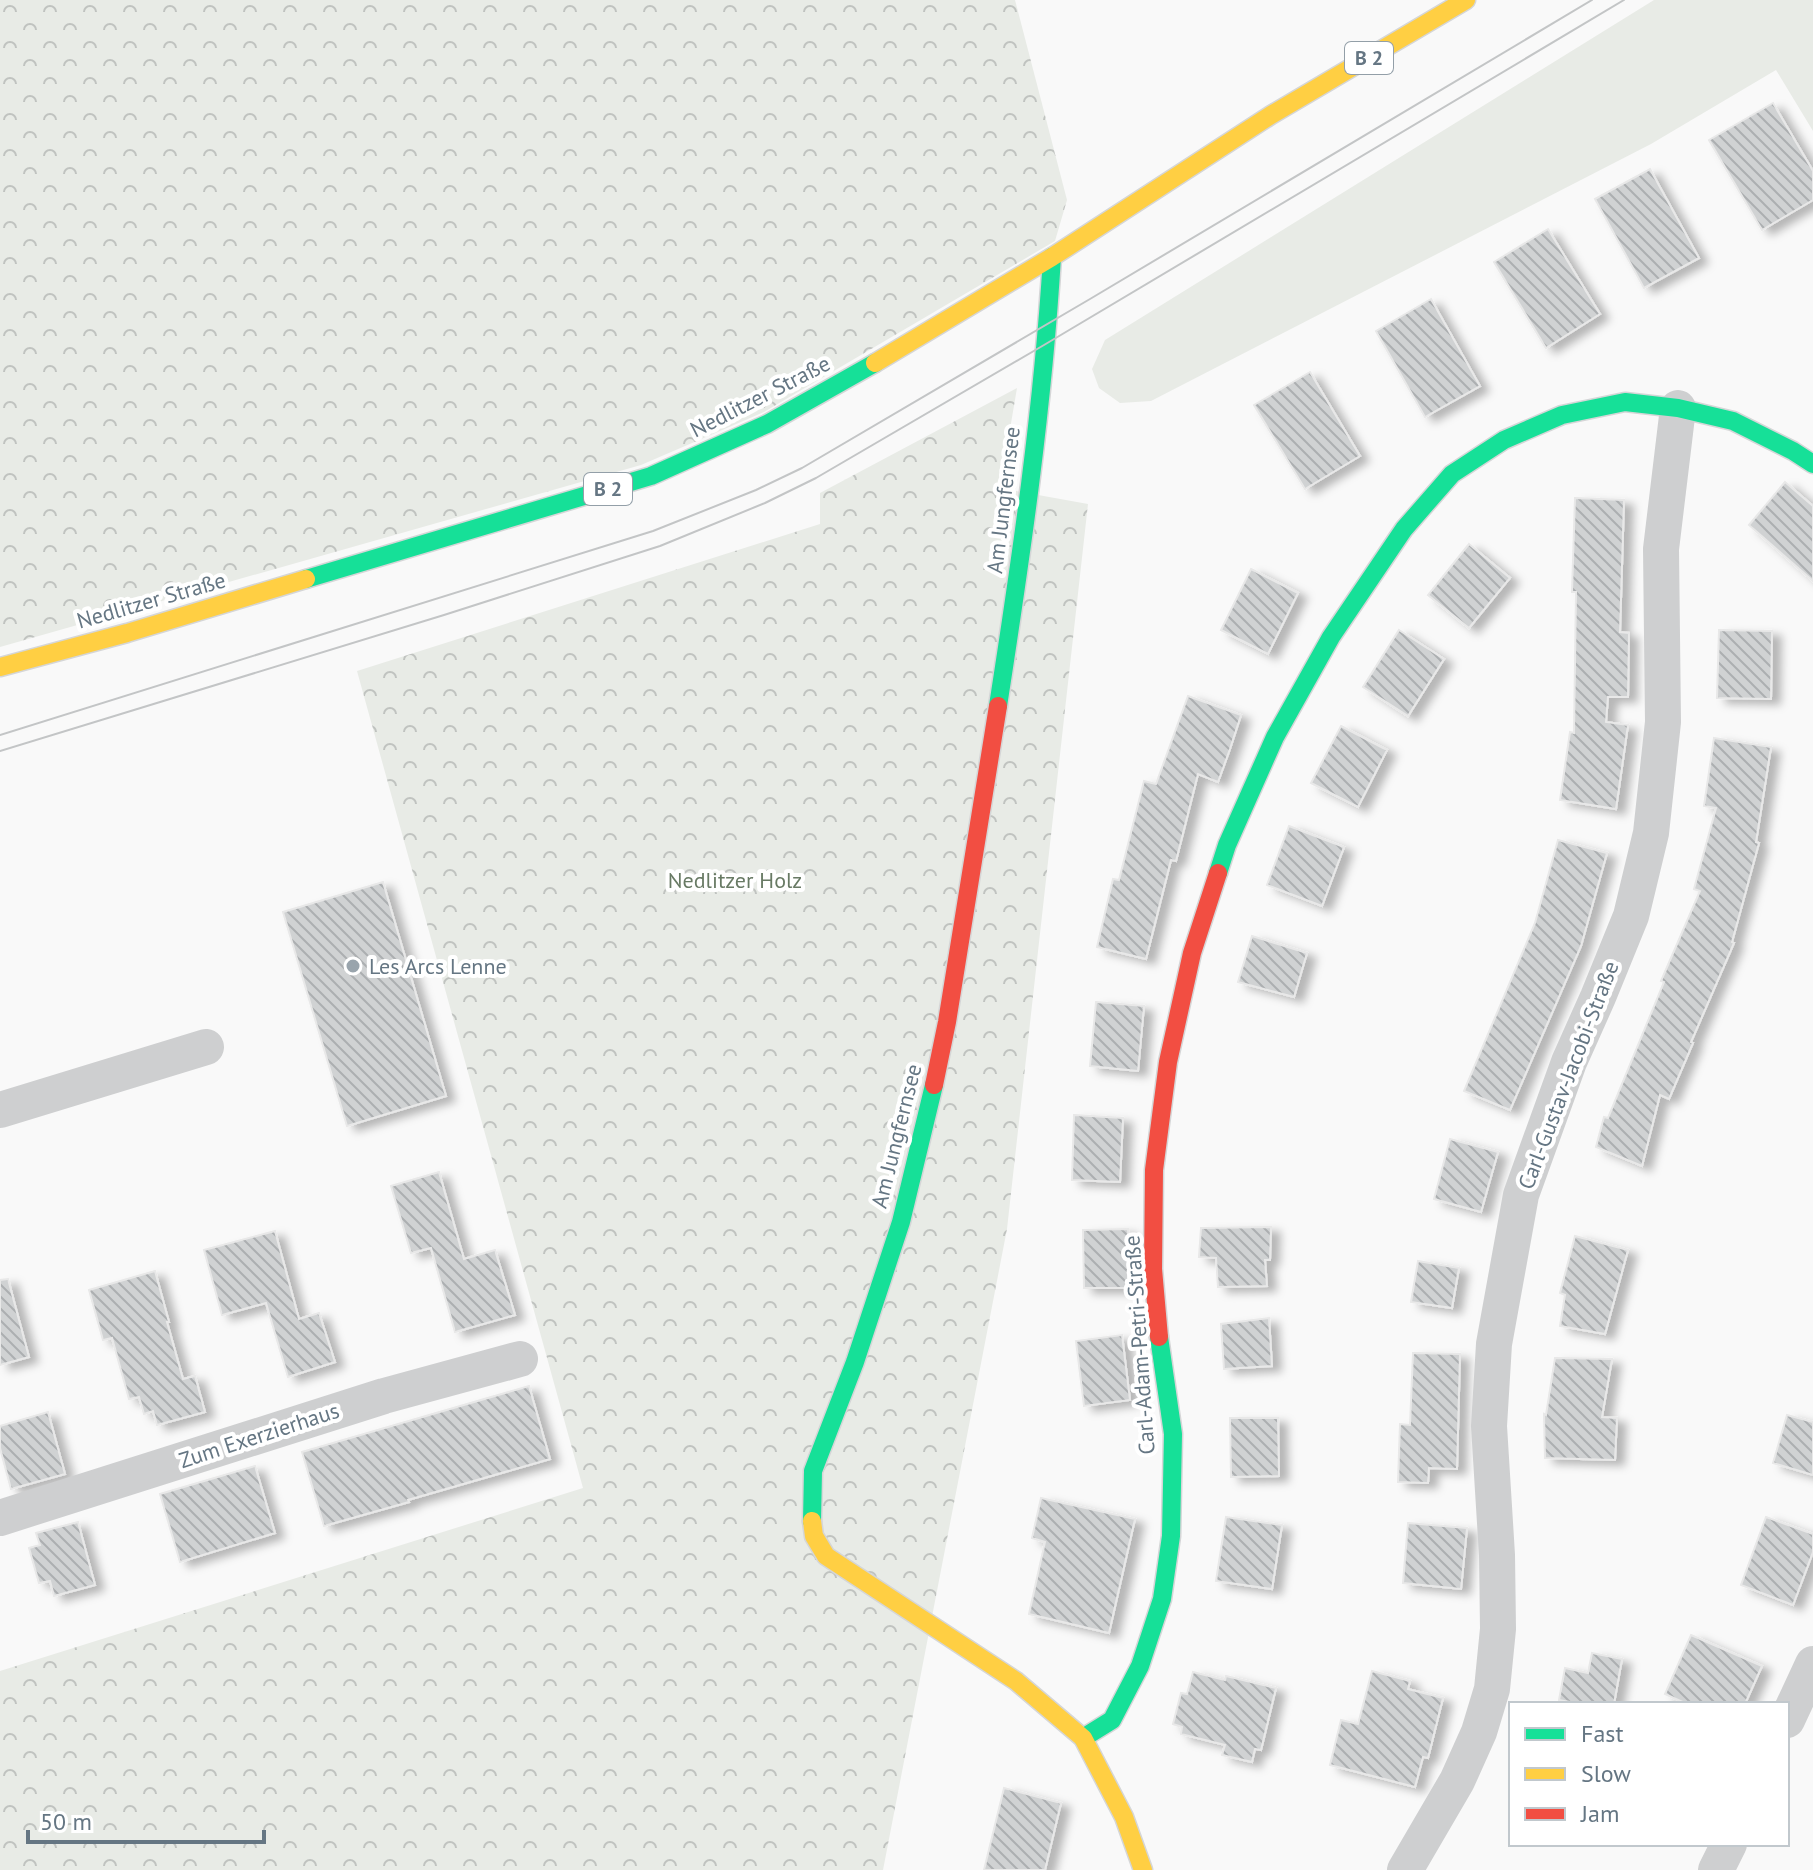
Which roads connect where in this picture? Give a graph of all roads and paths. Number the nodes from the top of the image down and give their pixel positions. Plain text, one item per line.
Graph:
1 (1466, 0) edge
2 (1052, 257) junction
3 (1678, 408) junction
4 (1813, 464) edge
5 (0, 667) edge
6 (206, 1047) dead end
7 (0, 1110) edge
8 (520, 1359) dead end
9 (0, 1518) edge
10 (1813, 1664) edge
11 (1789, 1716) edge
12 (1083, 1738) junction
13 (1728, 1846) edge
14 (1143, 1870) edge
15 (1405, 1870) edge
16 (1716, 1870) edge

1 - 2 street, Nedlitzer Straße / B 2
2 - 5 street, Nedlitzer Straße / B 2
2 - 12 street, Am Jungfernsee
3 - 4 street, Carl-Adam-Petri-Straße
3 - 12 street, Carl-Adam-Petri-Straße
3 - 15 street, Carl-Gustav-Jacobi-Straße
6 - 7 street
8 - 9 street, Zum Exerzierhaus
10 - 11 street
12 - 14 street, Am Jungfernsee
13 - 16 street

